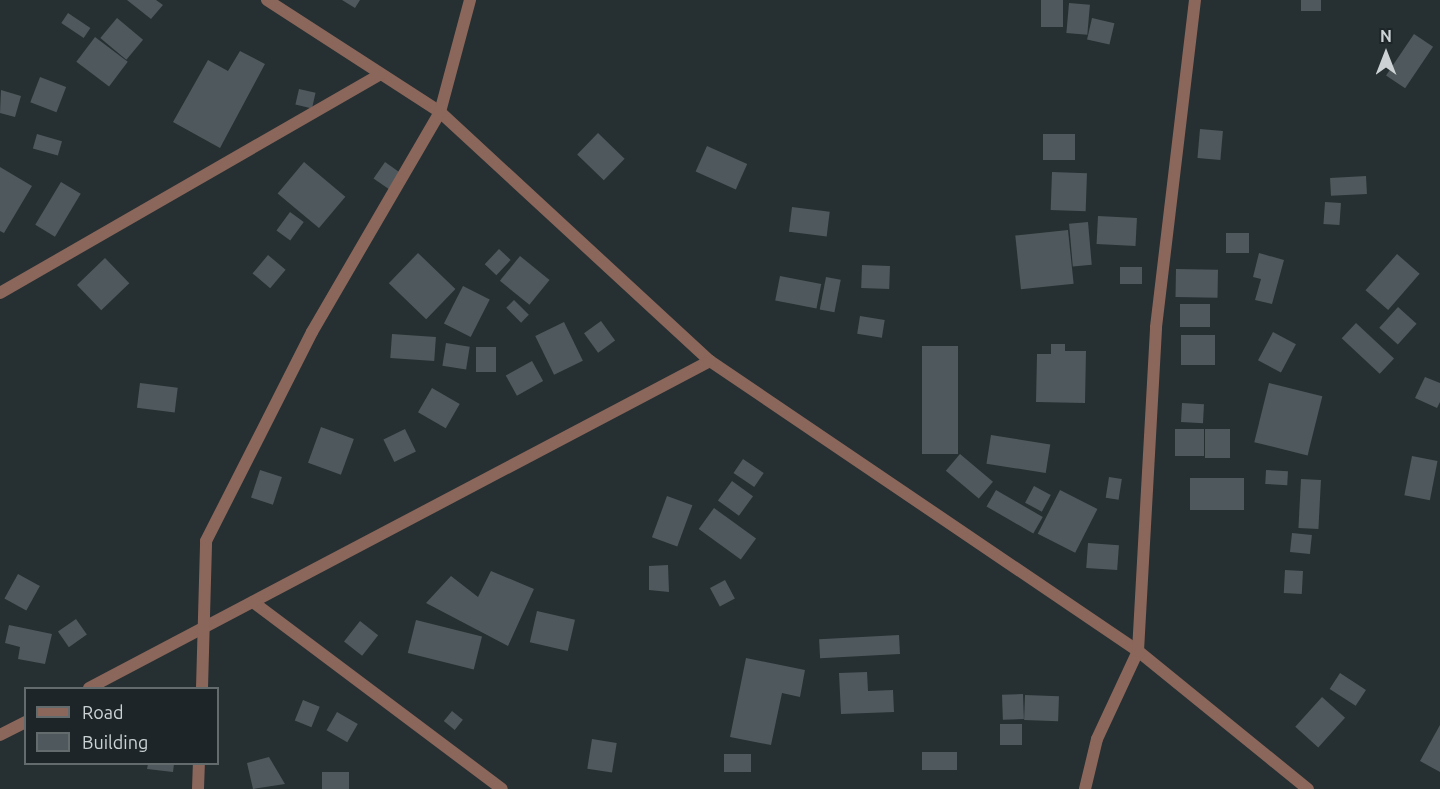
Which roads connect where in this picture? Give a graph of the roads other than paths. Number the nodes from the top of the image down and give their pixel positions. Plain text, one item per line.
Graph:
1 (267, 0) edge
2 (470, 0) edge
3 (1195, 0) edge
4 (381, 74) junction
5 (440, 112) junction
6 (0, 293) edge
7 (710, 362) junction
8 (253, 602) junction
9 (204, 628) junction
10 (1138, 651) junction
11 (91, 687) edge
12 (202, 687) edge
13 (24, 723) edge
14 (0, 735) edge
15 (199, 765) edge
16 (198, 789) edge
17 (502, 789) edge
18 (1085, 789) edge
19 (1308, 789) edge

1 - 4 street
2 - 5 street
3 - 10 street
4 - 5 street
4 - 6 street
5 - 7 street
5 - 9 street
7 - 8 street
7 - 10 street
8 - 9 street
8 - 17 street
9 - 11 street
9 - 12 street
10 - 18 street
10 - 19 street
13 - 14 street
15 - 16 street

